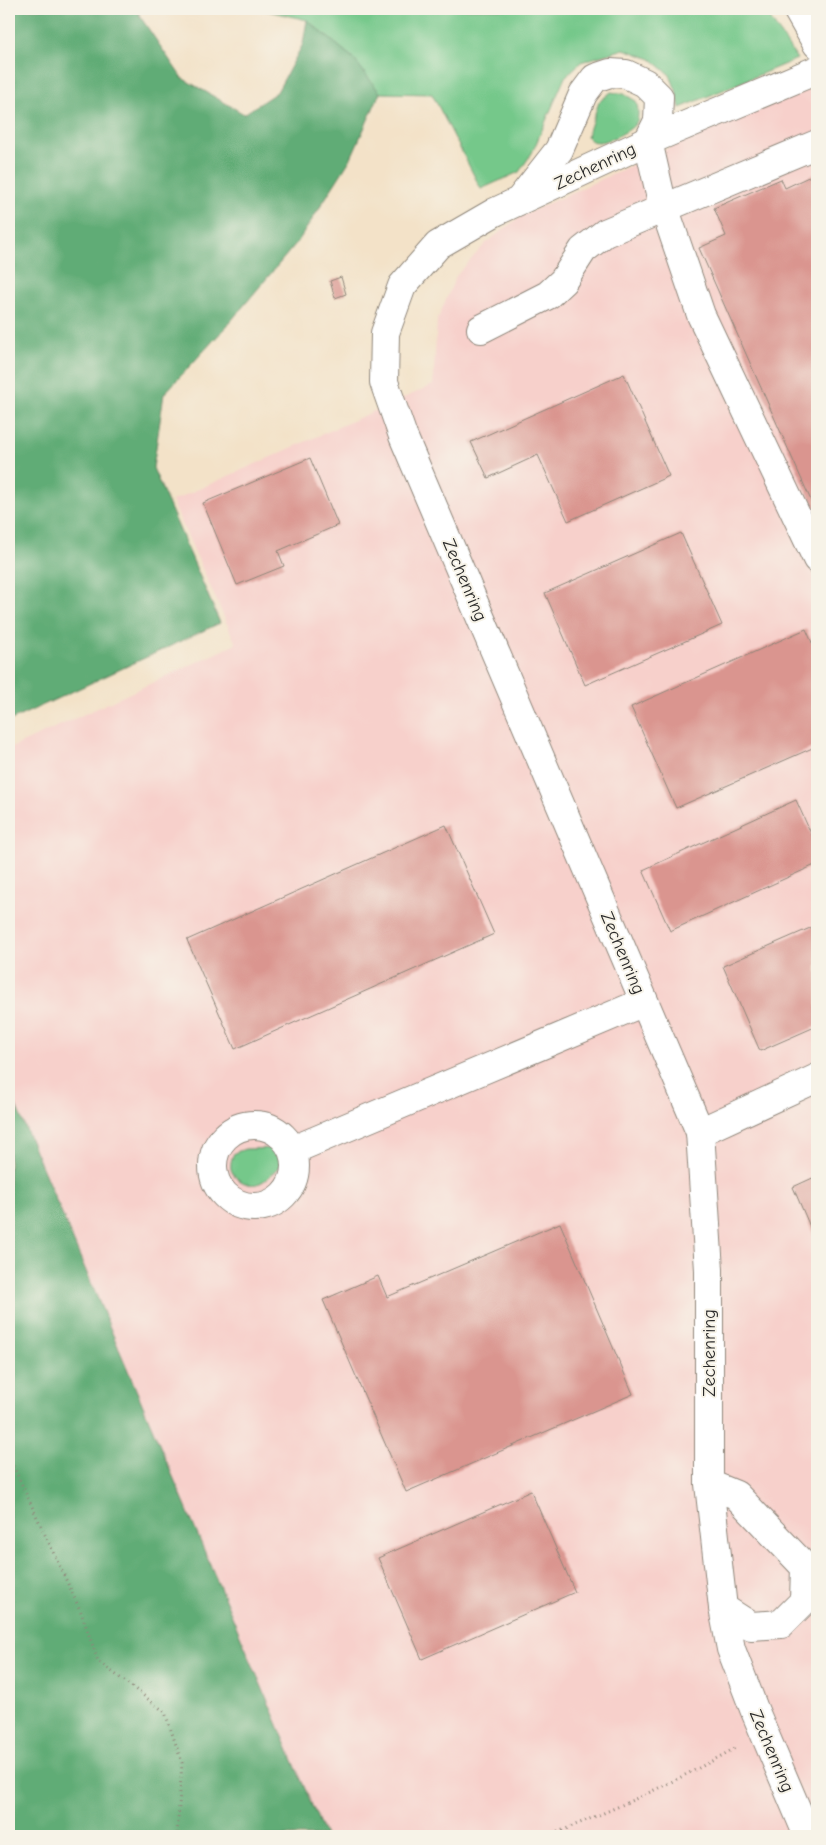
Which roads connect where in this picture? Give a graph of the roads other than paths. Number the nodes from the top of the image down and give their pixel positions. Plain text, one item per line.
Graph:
1 (797, 9) edge
2 (817, 44) edge
3 (817, 70) edge
4 (648, 141) junction
5 (817, 144) edge
6 (518, 202) junction
7 (664, 207) junction
8 (481, 329) dead end
9 (817, 559) edge
10 (644, 1002) junction
11 (817, 1078) edge
12 (700, 1132) junction
13 (293, 1150) dead end
14 (709, 1484) junction
15 (723, 1608) junction
16 (808, 1836) edge

1 - 2 street
3 - 4 street
4 - 6 street, Zechenring
4 - 6 street, Zechenring
4 - 7 street
5 - 7 street
6 - 10 street, Zechenring
7 - 8 street
7 - 9 street
10 - 12 street, Zechenring
10 - 13 street, Zechenring
11 - 12 street
12 - 14 street, Zechenring
14 - 15 street, Zechenring
14 - 15 street
15 - 16 street, Zechenring

